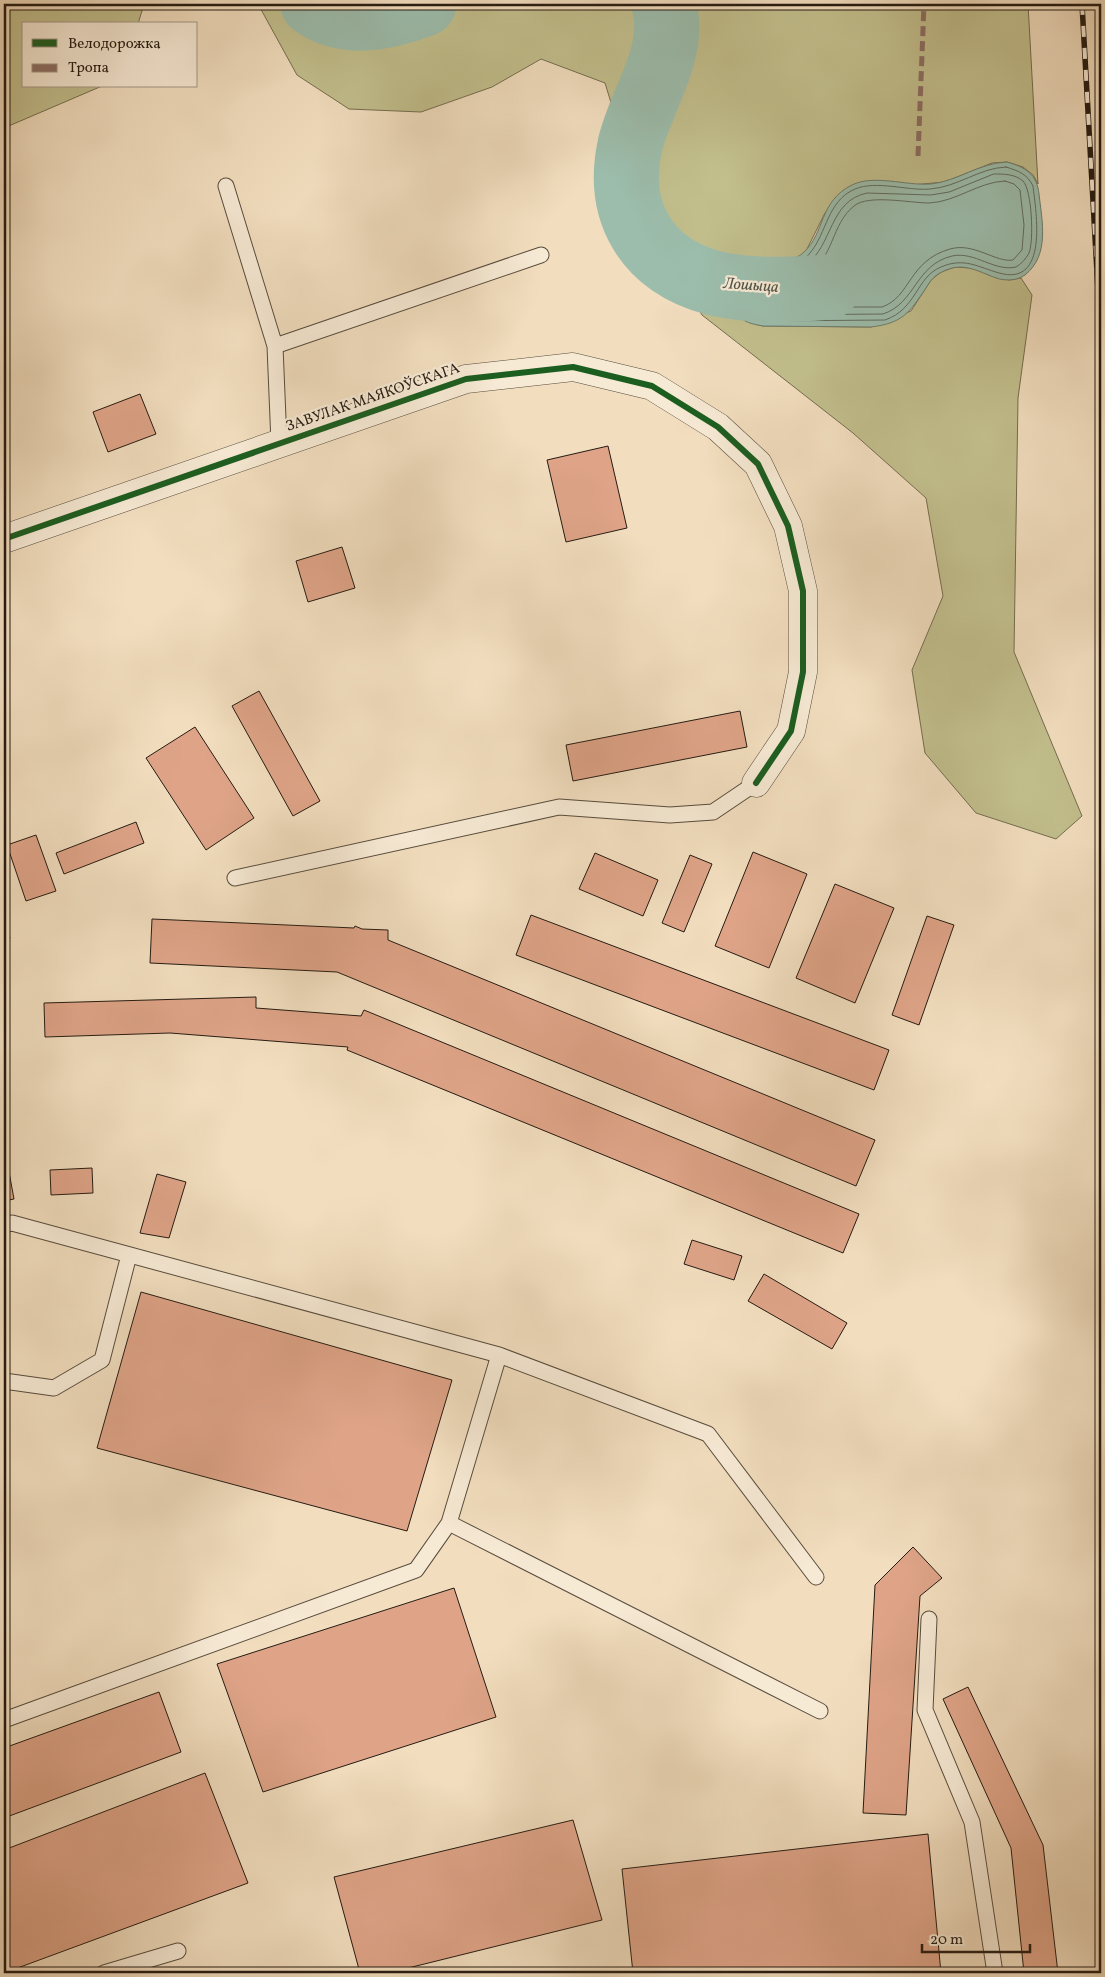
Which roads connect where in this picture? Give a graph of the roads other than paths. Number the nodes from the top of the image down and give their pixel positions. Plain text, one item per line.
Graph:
1 (226, 186) dead end
2 (541, 255) dead end
3 (275, 346) junction
4 (279, 443) junction
5 (4, 539) edge
6 (756, 783) joint
7 (234, 878) dead end
8 (4, 1225) edge
9 (129, 1254) junction
10 (499, 1355) junction
11 (4, 1381) edge
12 (449, 1523) junction
13 (816, 1578) dead end
14 (929, 1619) dead end
15 (820, 1711) dead end
16 (4, 1720) edge
17 (178, 1951) dead end
18 (104, 1973) edge
19 (995, 1973) edge

1 - 3 lane
2 - 3 lane
3 - 4 lane
4 - 5 street, ЗАВУЛАК МАЯКОЎСКАГА
4 - 6 street, ЗАВУЛАК МАЯКОЎСКАГА
6 - 7 lane
8 - 9 lane
9 - 10 lane
9 - 11 lane
10 - 12 lane
10 - 13 lane
12 - 15 lane
12 - 16 lane
14 - 19 lane
17 - 18 lane

